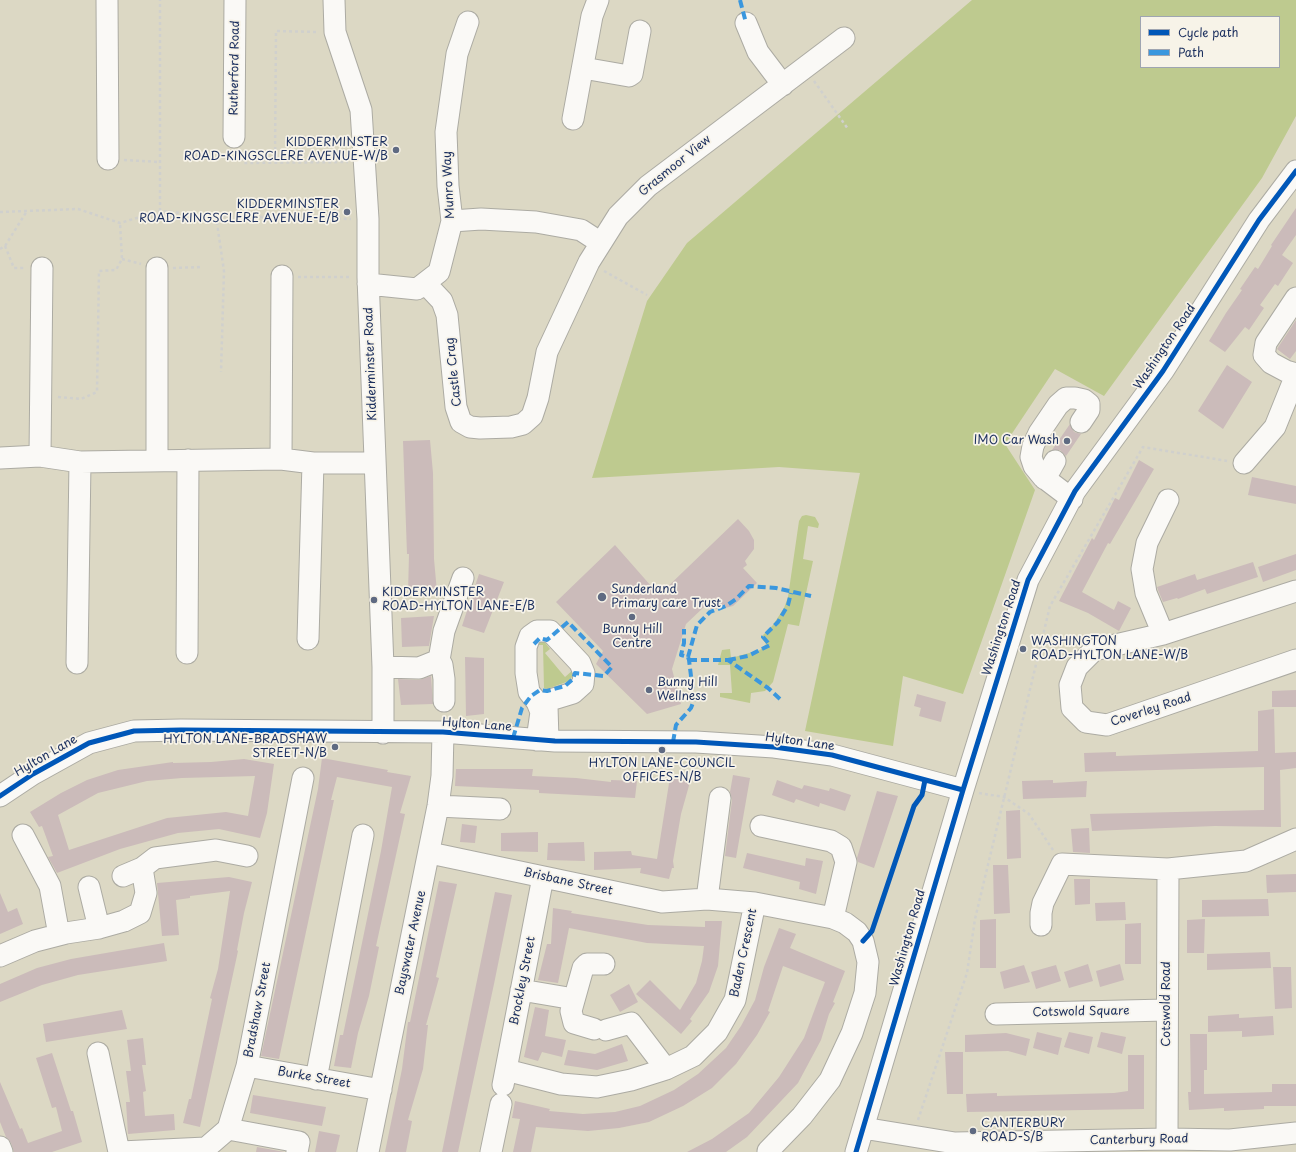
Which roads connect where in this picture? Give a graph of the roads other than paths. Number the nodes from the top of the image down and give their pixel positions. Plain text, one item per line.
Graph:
1 (107, 0) edge
2 (235, 0) edge
3 (334, 0) edge
4 (598, 0) edge
5 (468, 22) dead end
6 (746, 22) dead end
7 (640, 31) dead end
8 (844, 38) dead end
9 (583, 68) junction
10 (783, 85) junction
11 (573, 119) dead end
12 (234, 136) road end
13 (108, 159) road end
14 (1296, 171) edge
15 (452, 222) junction
16 (601, 243) junction
17 (42, 268) road end
18 (157, 268) dead end
19 (282, 276) road end
20 (368, 281) junction
21 (424, 283) junction
22 (1296, 298) edge
23 (1293, 373) edge
24 (1081, 422) dead end
25 (40, 456) junction
26 (0, 458) edge
27 (281, 458) junction
28 (157, 460) junction
29 (188, 460) junction
30 (1055, 461) dead end
31 (80, 462) junction
32 (313, 463) junction
33 (374, 463) junction
34 (1244, 463) road end
35 (1045, 479) junction
36 (1072, 499) junction
37 (1168, 500) dead end
38 (463, 578) dead end
39 (1296, 591) edge
40 (1164, 634) junction
41 (308, 639) dead end
42 (187, 653) dead end
43 (439, 660) junction
44 (1296, 660) edge
45 (77, 663) dead end
46 (383, 667) junction
47 (444, 701) dead end
48 (443, 732) junction
49 (383, 733) junction
50 (543, 740) junction
51 (303, 778) dead end
52 (963, 790) junction
53 (0, 796) edge
54 (720, 798) dead end
55 (438, 806) junction
56 (500, 809) dead end
57 (761, 826) dead end
58 (24, 835) dead end
59 (364, 835) dead end
60 (1296, 839) edge
61 (430, 853) junction
62 (248, 856) dead end
63 (142, 868) junction
64 (1168, 869) junction
65 (123, 876) dead end
66 (543, 877) junction
67 (89, 887) dead end
68 (707, 900) junction
69 (755, 903) junction
70 (834, 918) junction
71 (1042, 925) dead end
72 (99, 928) junction
73 (59, 935) junction
74 (0, 956) edge
75 (604, 964) dead end
76 (521, 990) junction
77 (574, 999) junction
78 (1166, 1010) junction
79 (996, 1014) dead end
80 (98, 1053) dead end
81 (247, 1066) junction
82 (666, 1069) junction
83 (316, 1079) junction
84 (504, 1086) junction
85 (380, 1090) junction
86 (863, 1128) junction
87 (228, 1129) junction
88 (1296, 1133) edge
89 (1167, 1139) junction
90 (1230, 1146) edge
91 (0, 1147) edge
92 (768, 1151) dead end
93 (2, 1152) edge
94 (120, 1152) edge
95 (297, 1152) edge
96 (368, 1152) edge
97 (491, 1152) edge
98 (856, 1152) edge

1 - 13 street
2 - 12 street, Rutherford Road
3 - 20 street, Kidderminster Road
4 - 9 street
5 - 15 street, Munro Way
6 - 10 street
7 - 9 street
8 - 10 street, Grasmoor View
9 - 11 street
10 - 16 street, Grasmoor View
14 - 36 street, Washington Road
15 - 16 street
15 - 21 street, Munro Way
16 - 21 street, Castle Crag
17 - 25 street
18 - 28 street
19 - 27 street
20 - 21 street, Munro Way
20 - 33 street, Kidderminster Road
22 - 23 street
23 - 34 street
24 - 35 street
25 - 26 street
25 - 31 street
27 - 29 street
27 - 32 street
28 - 29 street
28 - 31 street
29 - 42 street
30 - 35 street
31 - 45 street
32 - 33 street
32 - 41 street
33 - 46 street, Kidderminster Road
35 - 36 street
36 - 52 street, Washington Road
37 - 40 street
38 - 43 street
39 - 40 street, Coverley Road
40 - 44 street, Coverley Road
43 - 46 street
43 - 47 street
46 - 49 street, Kidderminster Road
48 - 49 street, Hylton Lane
48 - 50 street, Hylton Lane
48 - 55 street, Bayswater Avenue
49 - 53 street, Hylton Lane
50 - 50 street
50 - 52 street, Hylton Lane
51 - 81 street, Bradshaw Street
52 - 86 street, Washington Road
54 - 68 street
55 - 56 street
55 - 61 street, Bayswater Avenue
57 - 70 street
58 - 73 street
59 - 83 street
60 - 64 street
61 - 66 street, Brisbane Street
61 - 85 street, Bayswater Avenue
62 - 63 street
63 - 65 street
63 - 72 street
64 - 71 street
64 - 78 street, Cotswold Road
66 - 68 street, Brisbane Street
66 - 76 street, Brockley Street
67 - 72 street
68 - 69 street, Brisbane Street
69 - 70 street, Brisbane Street
69 - 82 street, Baden Crescent
70 - 92 street, Brisbane Street
72 - 73 street
73 - 74 street
75 - 77 street
76 - 77 street
76 - 84 street, Brockley Street
77 - 82 street
78 - 79 street, Cotswold Square
78 - 89 street, Cotswold Road
80 - 94 street
81 - 83 street, Burke Street
81 - 87 street, Bradshaw Street
82 - 84 street, Baden Crescent
83 - 85 street, Burke Street
84 - 97 street, Brockley Street
85 - 96 street, Bayswater Avenue
86 - 89 street, Canterbury Road
86 - 98 street, Washington Road
87 - 94 street
87 - 95 street
88 - 90 street, Canterbury Road
89 - 90 street, Canterbury Road
91 - 93 street

